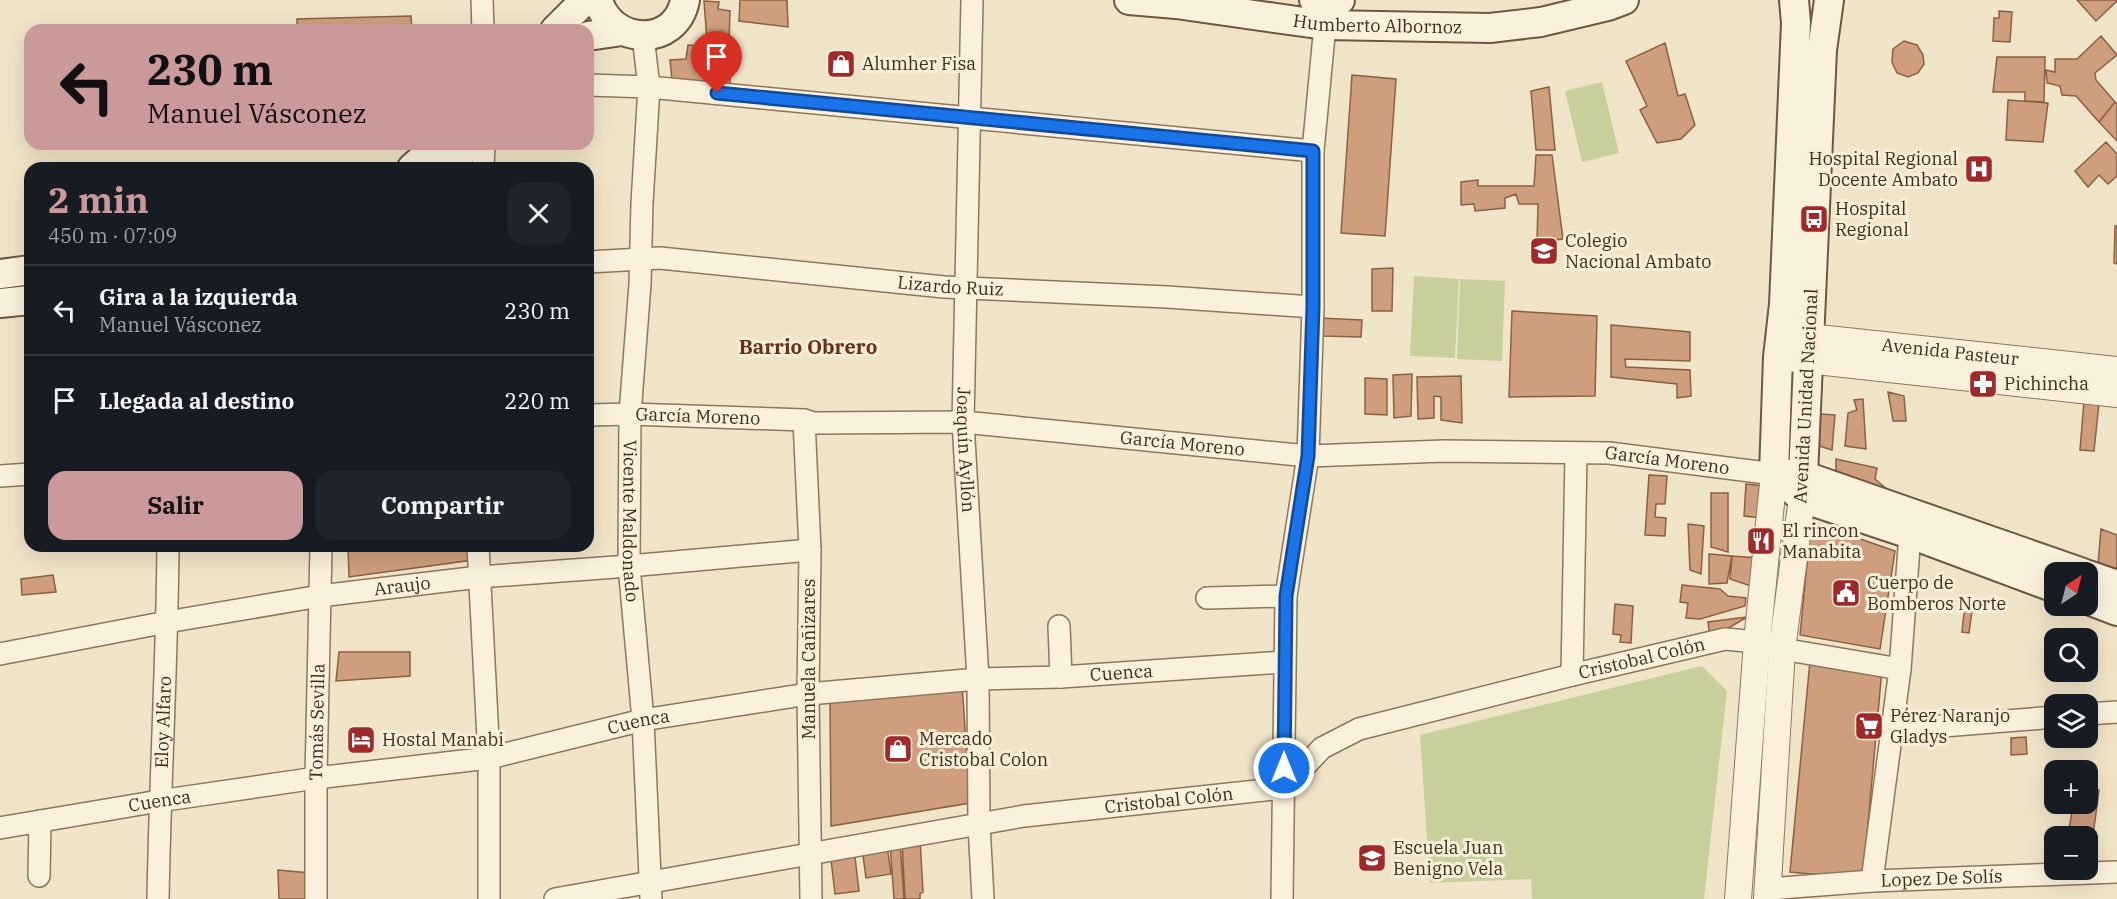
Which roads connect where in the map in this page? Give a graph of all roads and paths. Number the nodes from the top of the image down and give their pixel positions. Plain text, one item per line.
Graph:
1 (482, 0) edge
2 (585, 0) edge
3 (598, 0) edge
4 (686, 0) edge
5 (972, 0) edge
6 (1129, 0) edge
7 (1340, 0) edge
8 (1624, 0) edge
9 (1794, 0) edge
10 (1829, 0) edge
11 (1320, 8) edge
12 (483, 24) edge
13 (561, 24) edge
14 (632, 34) junction
15 (594, 36) edge
16 (594, 85) edge
17 (649, 87) junction
18 (970, 117) junction
19 (432, 150) edge
20 (464, 150) edge
21 (1313, 151) junction
22 (419, 162) edge
23 (451, 162) edge
24 (639, 259) junction
25 (594, 262) edge
26 (24, 271) edge
27 (0, 274) edge
28 (965, 288) junction
29 (24, 301) edge
30 (0, 303) edge
31 (1313, 307) junction
32 (1794, 346) junction
33 (2117, 370) edge
34 (2117, 394) edge
35 (630, 414) junction
36 (594, 416) edge
37 (804, 420) junction
38 (963, 422) junction
39 (1576, 453) junction
40 (1308, 456) junction
41 (24, 474) edge
42 (1774, 474) junction
43 (0, 476) edge
44 (1802, 487) junction
45 (1910, 534) junction
46 (810, 550) junction
47 (168, 552) edge
48 (321, 552) edge
49 (478, 552) edge
50 (2047, 562) edge
51 (629, 566) junction
52 (479, 577) junction
53 (2098, 578) edge
54 (2044, 584) edge
55 (2117, 585) edge
56 (320, 596) junction
57 (1286, 596) junction
58 (1207, 598) dead end
59 (2098, 604) edge
60 (2117, 611) edge
61 (167, 621) junction
62 (1059, 627) dead end
63 (1757, 642) junction
64 (1782, 649) junction
65 (0, 654) edge
66 (1284, 662) junction
67 (1900, 669) junction
68 (1572, 675) junction
69 (1061, 677) junction
70 (978, 679) junction
71 (808, 694) junction
72 (2117, 712) edge
73 (2098, 713) edge
74 (2044, 718) edge
75 (644, 720) junction
76 (1893, 730) junction
77 (489, 758) junction
78 (316, 778) junction
79 (1284, 788) junction
80 (159, 801) junction
81 (40, 821) junction
82 (979, 825) junction
83 (0, 828) edge
84 (812, 852) junction
85 (2117, 872) edge
86 (39, 876) dead end
87 (1872, 881) junction
88 (651, 890) edge
89 (1767, 894) edge
90 (158, 899) edge
91 (316, 899) edge
92 (489, 899) edge
93 (555, 899) edge
94 (811, 899) edge
95 (982, 899) edge
96 (1282, 899) edge
97 (1738, 899) edge

1 - 12 street
2 - 13 main road
3 - 14 main road
4 - 14 main road
5 - 18 street, Joaquín Ayllón
6 - 11 main road, Humberto Albornoz
7 - 11 main road, Humberto Albornoz
8 - 11 main road, Humberto Albornoz
9 - 32 main road, Avenida Unidad Nacional
10 - 32 main road, Avenida Unidad Nacional
11 - 21 street
14 - 15 main road
14 - 17 street, Vicente Maldonado
16 - 17 street
17 - 18 street
17 - 24 street, Vicente Maldonado
18 - 21 street
18 - 28 street, Joaquín Ayllón
19 - 22 main road
20 - 23 main road
21 - 31 street
24 - 25 street, Lizardo Ruiz
24 - 28 street, Lizardo Ruiz
24 - 35 street, Vicente Maldonado
26 - 27 main road
28 - 31 street, Lizardo Ruiz
28 - 38 street, Joaquín Ayllón
29 - 30 main road
31 - 40 street
32 - 33 street, Avenida Pasteur
32 - 34 street, Avenida Pasteur
32 - 42 main road, Avenida Unidad Nacional
32 - 44 main road, Avenida Unidad Nacional
35 - 36 street, García Moreno
35 - 37 street, García Moreno
35 - 51 street, Vicente Maldonado
37 - 38 street, García Moreno
37 - 46 street, Manuela Cañizares
38 - 40 street, García Moreno
38 - 70 street, Joaquín Ayllón
39 - 40 street, García Moreno
39 - 42 street, García Moreno
39 - 68 street
40 - 57 street
41 - 43 street
42 - 44 main road
42 - 63 street, Avenida Unidad Nacional
44 - 45 main road
44 - 50 main road
44 - 64 street, Avenida Unidad Nacional
45 - 54 main road
45 - 67 street
46 - 51 street, Araujo
46 - 71 street, Manuela Cañizares
47 - 61 street, Eloy Alfaro
48 - 56 street, Tomás Sevilla
49 - 52 street
51 - 52 street, Araujo
51 - 75 street, Vicente Maldonado
52 - 56 street, Araujo
52 - 77 street
53 - 55 main road
56 - 61 street, Araujo
56 - 78 street, Tomás Sevilla
57 - 58 street
57 - 66 street
59 - 60 main road
61 - 65 street, Araujo
61 - 80 street, Eloy Alfaro
62 - 69 street
63 - 64 street, Cristobal Colón
63 - 68 street, Cristobal Colón
63 - 97 street, Avenida Unidad Nacional
64 - 67 street, Cristobal Colón
64 - 89 street, Avenida Unidad Nacional
66 - 69 street, Cuenca
66 - 79 street
67 - 76 street
68 - 79 street, Cristobal Colón
69 - 70 street, Cuenca
70 - 71 street, Cuenca
70 - 82 street, Joaquín Ayllón
71 - 75 street, Cuenca
71 - 84 street, Manuela Cañizares
72 - 73 street
74 - 76 street
75 - 77 street, Cuenca
75 - 88 street, Vicente Maldonado
76 - 87 street
77 - 78 street, Cuenca
77 - 92 street
78 - 80 street, Cuenca
78 - 91 street, Tomás Sevilla
79 - 82 street, Cristobal Colón
79 - 96 street
80 - 81 street, Cuenca
80 - 90 street, Eloy Alfaro
81 - 83 street, Cuenca
81 - 86 street
82 - 84 street, Cristobal Colón
82 - 95 street, Joaquín Ayllón
84 - 88 street, Cristobal Colón
84 - 94 street, Manuela Cañizares
85 - 87 street, Lopez De Solís
87 - 89 street, Lopez De Solís
88 - 93 street, Cristobal Colón

